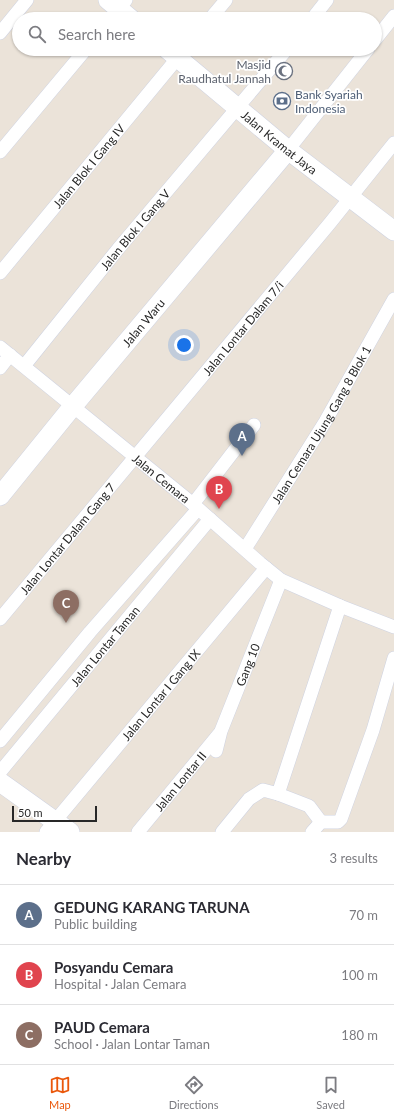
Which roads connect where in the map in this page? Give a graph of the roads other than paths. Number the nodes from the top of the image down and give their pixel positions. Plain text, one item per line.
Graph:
1 (27, 0) edge
2 (226, 0) edge
3 (328, 0) edge
4 (17, 12) edge
5 (216, 12) edge
6 (318, 12) edge
7 (394, 16) edge
8 (12, 18) edge
9 (382, 31) edge
10 (0, 33) edge
11 (80, 56) edge
12 (174, 56) edge
13 (181, 56) edge
14 (281, 56) edge
15 (362, 56) edge
16 (238, 109) junction
17 (394, 143) edge
18 (288, 150) junction
19 (0, 152) edge
20 (350, 199) junction
21 (394, 231) edge
22 (0, 273) edge
23 (394, 299) edge
24 (5, 351) edge
25 (24, 366) junction
26 (0, 368) edge
27 (73, 406) junction
28 (254, 425) dead end
29 (135, 457) junction
30 (0, 496) edge
31 (195, 507) junction
32 (210, 519) junction
33 (245, 549) junction
34 (266, 568) junction
35 (282, 580) junction
36 (340, 606) junction
37 (0, 619) edge
38 (394, 627) edge
39 (394, 658) edge
40 (221, 731) junction
41 (0, 741) edge
42 (216, 751) dead end
43 (0, 772) edge
44 (0, 782) edge
45 (280, 788) junction
46 (321, 822) junction
47 (50, 826) edge
48 (70, 832) edge
49 (138, 832) edge
50 (222, 832) edge
51 (312, 832) edge

1 - 4 street
2 - 5 street
3 - 6 street
7 - 9 street
8 - 10 street
11 - 19 street
12 - 22 street, Jalan Blok I Gang IV
13 - 16 street, Jalan Kramat Jaya
14 - 16 street, Jalan Blok I Gang V
15 - 18 street
16 - 18 street, Jalan Kramat Jaya
16 - 25 street, Jalan Blok I Gang V
17 - 20 street, Jalan Lontar Dalam 7/i
18 - 20 street, Jalan Kramat Jaya
18 - 27 street, Jalan Waru
20 - 21 street, Jalan Kramat Jaya
20 - 29 street, Jalan Lontar Dalam 7/i
23 - 33 street, Jalan Cemara Ujung Gang 8 Blok 1
24 - 25 street, Jalan Cemara
24 - 26 street
25 - 27 street, Jalan Cemara
27 - 29 street, Jalan Cemara
27 - 30 street, Jalan Waru
28 - 31 street, Jalan Lontar Taman
29 - 31 street, Jalan Cemara
29 - 37 street, Jalan Lontar Dalam Gang 7
31 - 32 street, Jalan Cemara
31 - 41 street, Jalan Lontar Taman
32 - 33 street, Jalan Cemara
32 - 43 street, Jalan Lontar Taman
33 - 34 street, Jalan Cemara
34 - 35 street, Jalan Cemara
34 - 47 street, Jalan Lontar I Gang IX
35 - 36 street, Jalan Cemara
35 - 40 street, Gang 10
36 - 38 street, Jalan Cemara
36 - 45 street
39 - 46 street
40 - 42 street, Gang 10
40 - 49 street, Jalan Lontar II
44 - 47 street
45 - 46 street
45 - 50 street
46 - 51 street
47 - 48 street

